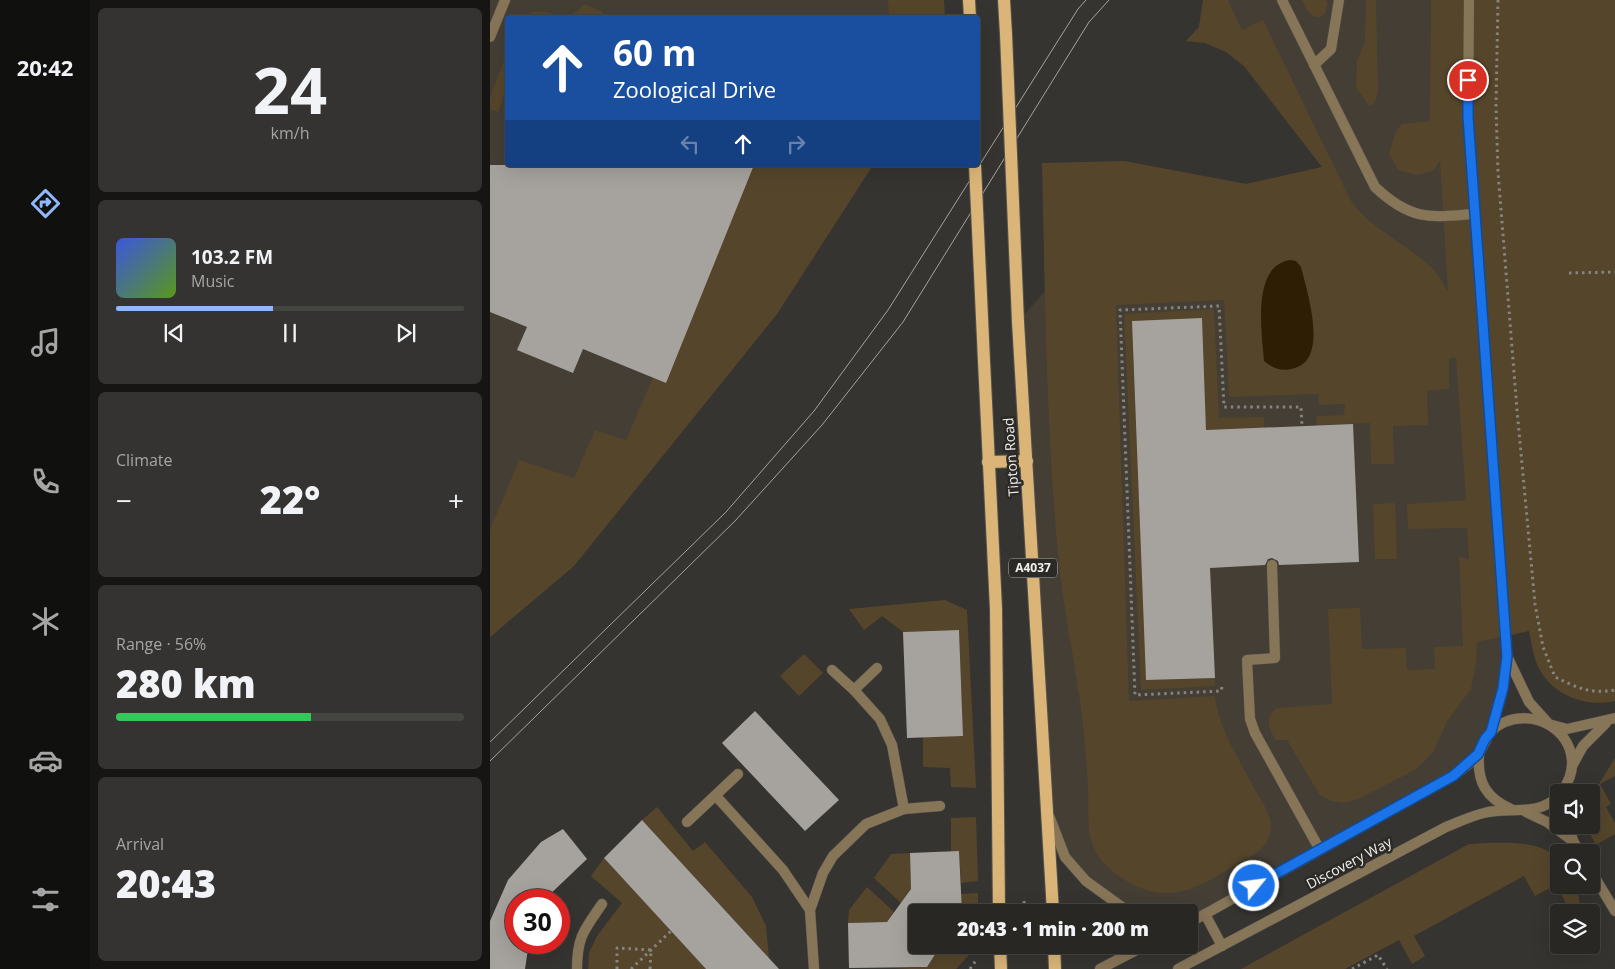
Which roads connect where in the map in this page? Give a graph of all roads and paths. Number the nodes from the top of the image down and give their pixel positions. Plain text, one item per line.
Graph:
1 (505, 0) edge
2 (969, 0) edge
3 (1004, 0) edge
4 (1282, 0) edge
5 (1339, 0) edge
6 (1469, 0) edge
7 (1498, 0) edge
8 (970, 15) edge
9 (491, 31) edge
10 (1314, 65) junction
11 (976, 167) edge
12 (1474, 214) junction
13 (1615, 272) edge
14 (1570, 273) dead end
15 (1302, 426) dead end
16 (1027, 461) junction
17 (988, 462) junction
18 (1272, 565) dead end
19 (1507, 656) junction
20 (877, 668) dead end
21 (832, 670) dead end
22 (1222, 687) dead end
23 (854, 690) junction
24 (1615, 690) edge
25 (1613, 719) edge
26 (1549, 724) junction
27 (1491, 732) junction
28 (1478, 754) junction
29 (1571, 768) junction
30 (738, 774) dead end
31 (1569, 780) junction
32 (1567, 784) edge
33 (1569, 784) edge
34 (716, 796) junction
35 (1550, 802) edge
36 (940, 806) dead end
37 (904, 809) junction
38 (1516, 810) junction
39 (1048, 814) junction
40 (687, 822) dead end
41 (1571, 834) edge
42 (1573, 841) junction
43 (1575, 844) edge
44 (1320, 850) junction
45 (1600, 886) edge
46 (602, 904) dead end
47 (999, 904) edge
48 (1053, 904) edge
49 (1118, 904) edge
50 (810, 910) junction
51 (1615, 911) edge
52 (1205, 914) junction
53 (1198, 918) edge
54 (671, 930) dead end
55 (1222, 946) junction
56 (651, 950) junction
57 (1000, 954) edge
58 (1054, 954) edge
59 (1129, 954) edge
60 (577, 969) edge
61 (616, 969) edge
62 (631, 969) edge
63 (650, 969) edge
64 (814, 969) edge
65 (1001, 969) edge
66 (1055, 969) edge
67 (1100, 969) edge
68 (1178, 969) edge
69 (1352, 969) edge
70 (1387, 969) edge

1 - 9 street
2 - 8 main road
3 - 16 main road, Tipton Road / A4037, bridge
4 - 10 street
5 - 10 street
6 - 12 street
7 - 24 path
10 - 12 street
11 - 17 main road, Tipton Road / A4037, bridge
12 - 19 street
13 - 14 path
15 - 22 path
16 - 17 main road
16 - 39 main road, Tipton Road / A4037
17 - 47 main road, Tipton Road / A4037
18 - 44 street
19 - 26 street
19 - 27 street
20 - 23 street
21 - 23 street
23 - 37 street
25 - 26 street, Discovery Way
25 - 29 street
26 - 27 street, Discovery Way
26 - 29 street
27 - 28 street, Discovery Way
28 - 38 street
28 - 44 street, Discovery Way
29 - 31 street
30 - 34 street
31 - 32 street
31 - 33 street
34 - 40 street
34 - 50 street
35 - 38 street, Discovery Way
36 - 37 street
37 - 50 street
38 - 42 street
38 - 55 street, Discovery Way
39 - 48 main road, Tipton Road / A4037
39 - 49 street
41 - 42 street
42 - 43 street
44 - 52 street, Discovery Way
45 - 51 street
46 - 60 street
50 - 64 street
52 - 53 street, Discovery Way
52 - 55 street
54 - 56 path
55 - 68 street, Discovery Way
56 - 61 path
56 - 62 path
56 - 63 path
57 - 65 main road
58 - 66 main road
59 - 67 street
69 - 70 path

